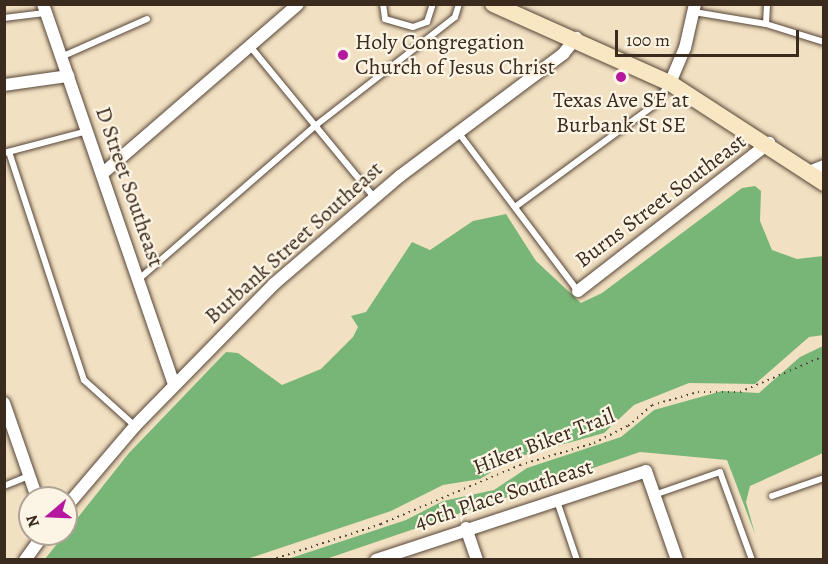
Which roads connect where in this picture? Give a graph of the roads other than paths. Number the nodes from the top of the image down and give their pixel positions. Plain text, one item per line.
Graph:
1 (298, 4) edge
2 (383, 4) edge
3 (433, 4) edge
4 (459, 4) edge
5 (493, 4) edge
6 (767, 4) edge
7 (694, 8) edge
8 (45, 9) edge
9 (4, 18) edge
10 (147, 19) dead end
11 (766, 24) junction
12 (576, 38) junction
13 (824, 42) edge
14 (248, 44) junction
15 (61, 57) junction
16 (68, 76) junction
17 (670, 82) junction
18 (4, 85) edge
19 (315, 126) junction
20 (87, 131) junction
21 (458, 132) junction
22 (769, 143) junction
23 (7, 154) edge
24 (816, 169) edge
25 (102, 174) junction
26 (824, 183) edge
27 (374, 197) junction
28 (515, 207) junction
29 (138, 279) junction
30 (578, 291) joint
31 (174, 384) junction
32 (4, 403) edge
33 (135, 426) junction
34 (30, 476) junction
35 (824, 478) edge
36 (4, 486) edge
37 (33, 486) edge
38 (78, 493) edge
39 (654, 495) junction
40 (772, 496) dead end
41 (556, 499) junction
42 (466, 528) junction
43 (35, 546) edge
44 (25, 560) edge
45 (376, 560) edge
46 (477, 560) edge
47 (577, 560) edge
48 (677, 560) edge
49 (752, 560) edge

1 - 14 street
2 - 3 lane
4 - 19 lane
5 - 12 main road
6 - 11 lane
7 - 11 lane
7 - 17 street
8 - 9 lane
8 - 15 street, D Street Southeast
10 - 15 lane
11 - 13 lane
12 - 17 main road
12 - 21 street, Burbank Street Southeast
14 - 19 lane
14 - 25 street
15 - 16 street, D Street Southeast
16 - 18 street
16 - 20 street, D Street Southeast
17 - 22 main road
17 - 28 lane
19 - 27 lane
19 - 29 lane
20 - 23 lane
20 - 25 street, D Street Southeast
21 - 27 street, Burbank Street Southeast
21 - 28 lane
22 - 24 main road
22 - 30 street, Burns Street Southeast
23 - 33 lane
24 - 26 main road
25 - 29 street, D Street Southeast
27 - 31 street, Burbank Street Southeast
28 - 30 lane
29 - 31 street, D Street Southeast
31 - 33 street, Burbank Street Southeast
32 - 34 street
33 - 38 street, Burbank Street Southeast
34 - 36 lane
34 - 37 street
35 - 40 lane
39 - 41 street, 40th Place Southeast
39 - 48 street
39 - 49 lane
41 - 42 street, 40th Place Southeast
41 - 47 lane
42 - 45 street, 40th Place Southeast
42 - 46 street
43 - 44 street

